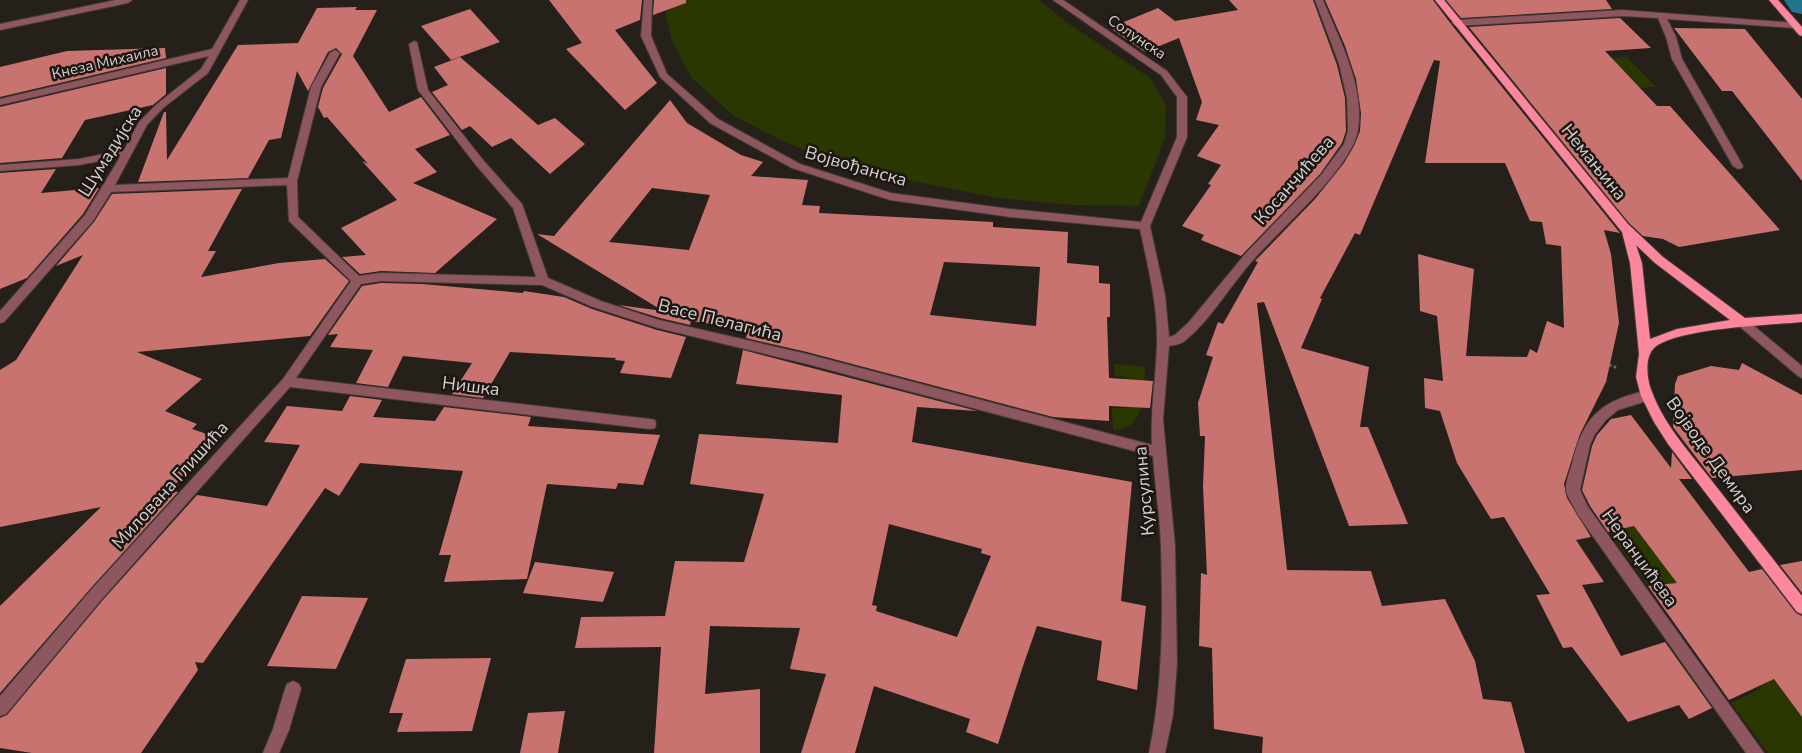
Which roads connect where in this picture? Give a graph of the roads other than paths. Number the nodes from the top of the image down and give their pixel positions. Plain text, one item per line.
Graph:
1 (128, 0) edge
2 (244, 0) edge
3 (648, 0) edge
4 (1057, 0) edge
5 (1319, 0) edge
6 (1439, 0) edge
7 (1773, 0) edge
8 (1661, 16) junction
9 (1456, 22) junction
10 (1795, 25) junction
11 (0, 27) edge
12 (1802, 33) edge
13 (414, 44) dead end
14 (217, 51) junction
15 (335, 53) dead end
16 (0, 102) edge
17 (126, 154) junction
18 (1738, 166) dead end
19 (0, 168) edge
20 (292, 181) junction
21 (108, 189) junction
22 (1145, 226) junction
23 (1624, 227) junction
24 (358, 280) junction
25 (544, 282) junction
26 (1802, 318) edge
27 (0, 319) edge
28 (1744, 324) junction
29 (1163, 343) junction
30 (1645, 355) junction
31 (1802, 373) edge
32 (287, 382) junction
33 (1646, 396) junction
34 (650, 424) dead end
35 (1159, 452) junction
36 (1802, 607) edge
37 (294, 689) dead end
38 (0, 708) edge
39 (271, 753) edge
40 (1157, 753) edge
41 (1756, 753) edge

1 - 11 street
2 - 14 street, Шумадијска
3 - 22 street, Војвођанска
4 - 22 street, Солунска
5 - 29 street, Косанчићева
6 - 9 main road, Немањина
7 - 10 main road
8 - 9 street
8 - 10 street
8 - 18 street
9 - 23 main road, Немањина
10 - 12 main road
13 - 25 street
14 - 16 street, Кнеза Михаила
14 - 17 street, Шумадијска
15 - 20 street
17 - 19 street
17 - 21 street, Шумадијска
20 - 21 street
20 - 24 street
21 - 27 street, Шумадијска
22 - 29 street, Курсулина
23 - 28 main road, Немањина
23 - 30 main road, Војводе Демира
24 - 25 street
24 - 32 street, Милована Глишића
25 - 35 street, Васе Пелагића
26 - 28 main road
28 - 30 main road
28 - 31 street
29 - 35 street, Курсулина
30 - 33 main road, Војводе Демира
32 - 34 street, Нишка
32 - 38 street, Милована Глишића
33 - 36 main road, Војводе Демира
33 - 41 street, Неранџићева
35 - 40 street, Курсулина
37 - 39 street

